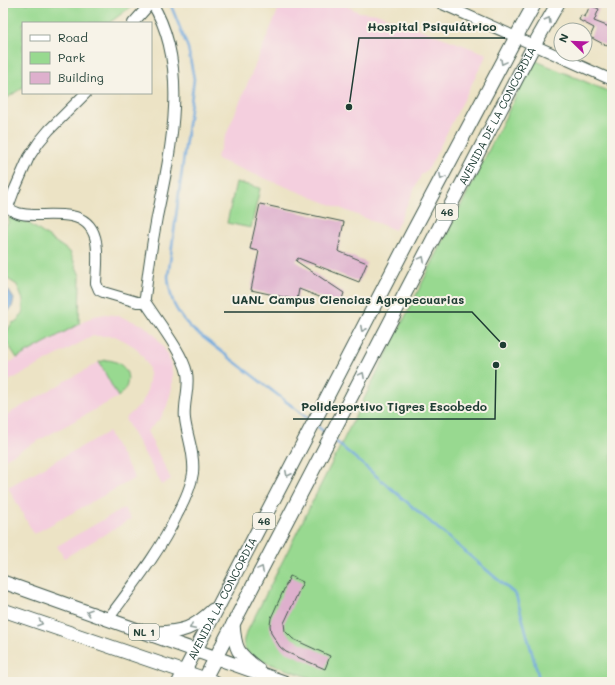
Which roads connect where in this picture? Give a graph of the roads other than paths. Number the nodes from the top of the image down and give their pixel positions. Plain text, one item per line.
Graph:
1 (152, 3) edge
2 (440, 3) edge
3 (535, 3) edge
4 (558, 3) edge
5 (134, 22) edge
6 (516, 36) junction
7 (534, 45) junction
8 (612, 80) edge
9 (85, 94) edge
10 (144, 300) junction
11 (322, 409) joint
12 (338, 422) joint
13 (3, 582) edge
14 (222, 602) junction
15 (3, 610) edge
16 (108, 619) junction
17 (233, 624) junction
18 (150, 634) junction
19 (195, 651) junction
20 (216, 659) junction
21 (265, 675) junction
22 (182, 677) edge
23 (208, 681) edge
24 (284, 682) edge

1 - 5 street
1 - 10 street
2 - 6 street
3 - 6 main road, AVENIDA DE LA CONCORDIA / 46
7 -> 4 main road, AVENIDA DE LA CONCORDIA / 46
6 - 7 street
6 -> 11 main road, AVENIDA DE LA CONCORDIA / 46
7 - 8 street
12 -> 7 main road, AVENIDA DE LA CONCORDIA / 46
9 - 10 street
10 - 16 street
11 -> 14 main road, AVENIDA LA CONCORDIA / 46
17 -> 12 main road, AVENIDA LA CONCORDIA / 46
16 -> 13 main road, NL 1
14 -> 18 main road
14 - 19 main road, AVENIDA LA CONCORDIA / 46
15 -> 22 main road, NL 1
16 - 18 main road, NL 1
17 - 20 main road, AVENIDA LA CONCORDIA / 46
17 - 21 main road
18 - 19 main road, NL 1
19 - 20 main road, NL 1
19 - 22 main road, AVENIDA LA CONCORDIA / 46
20 - 21 main road, NL 1
20 - 23 main road, AVENIDA LA CONCORDIA / 46
21 - 24 main road, NL 1
22 - 23 main road, NL 1

